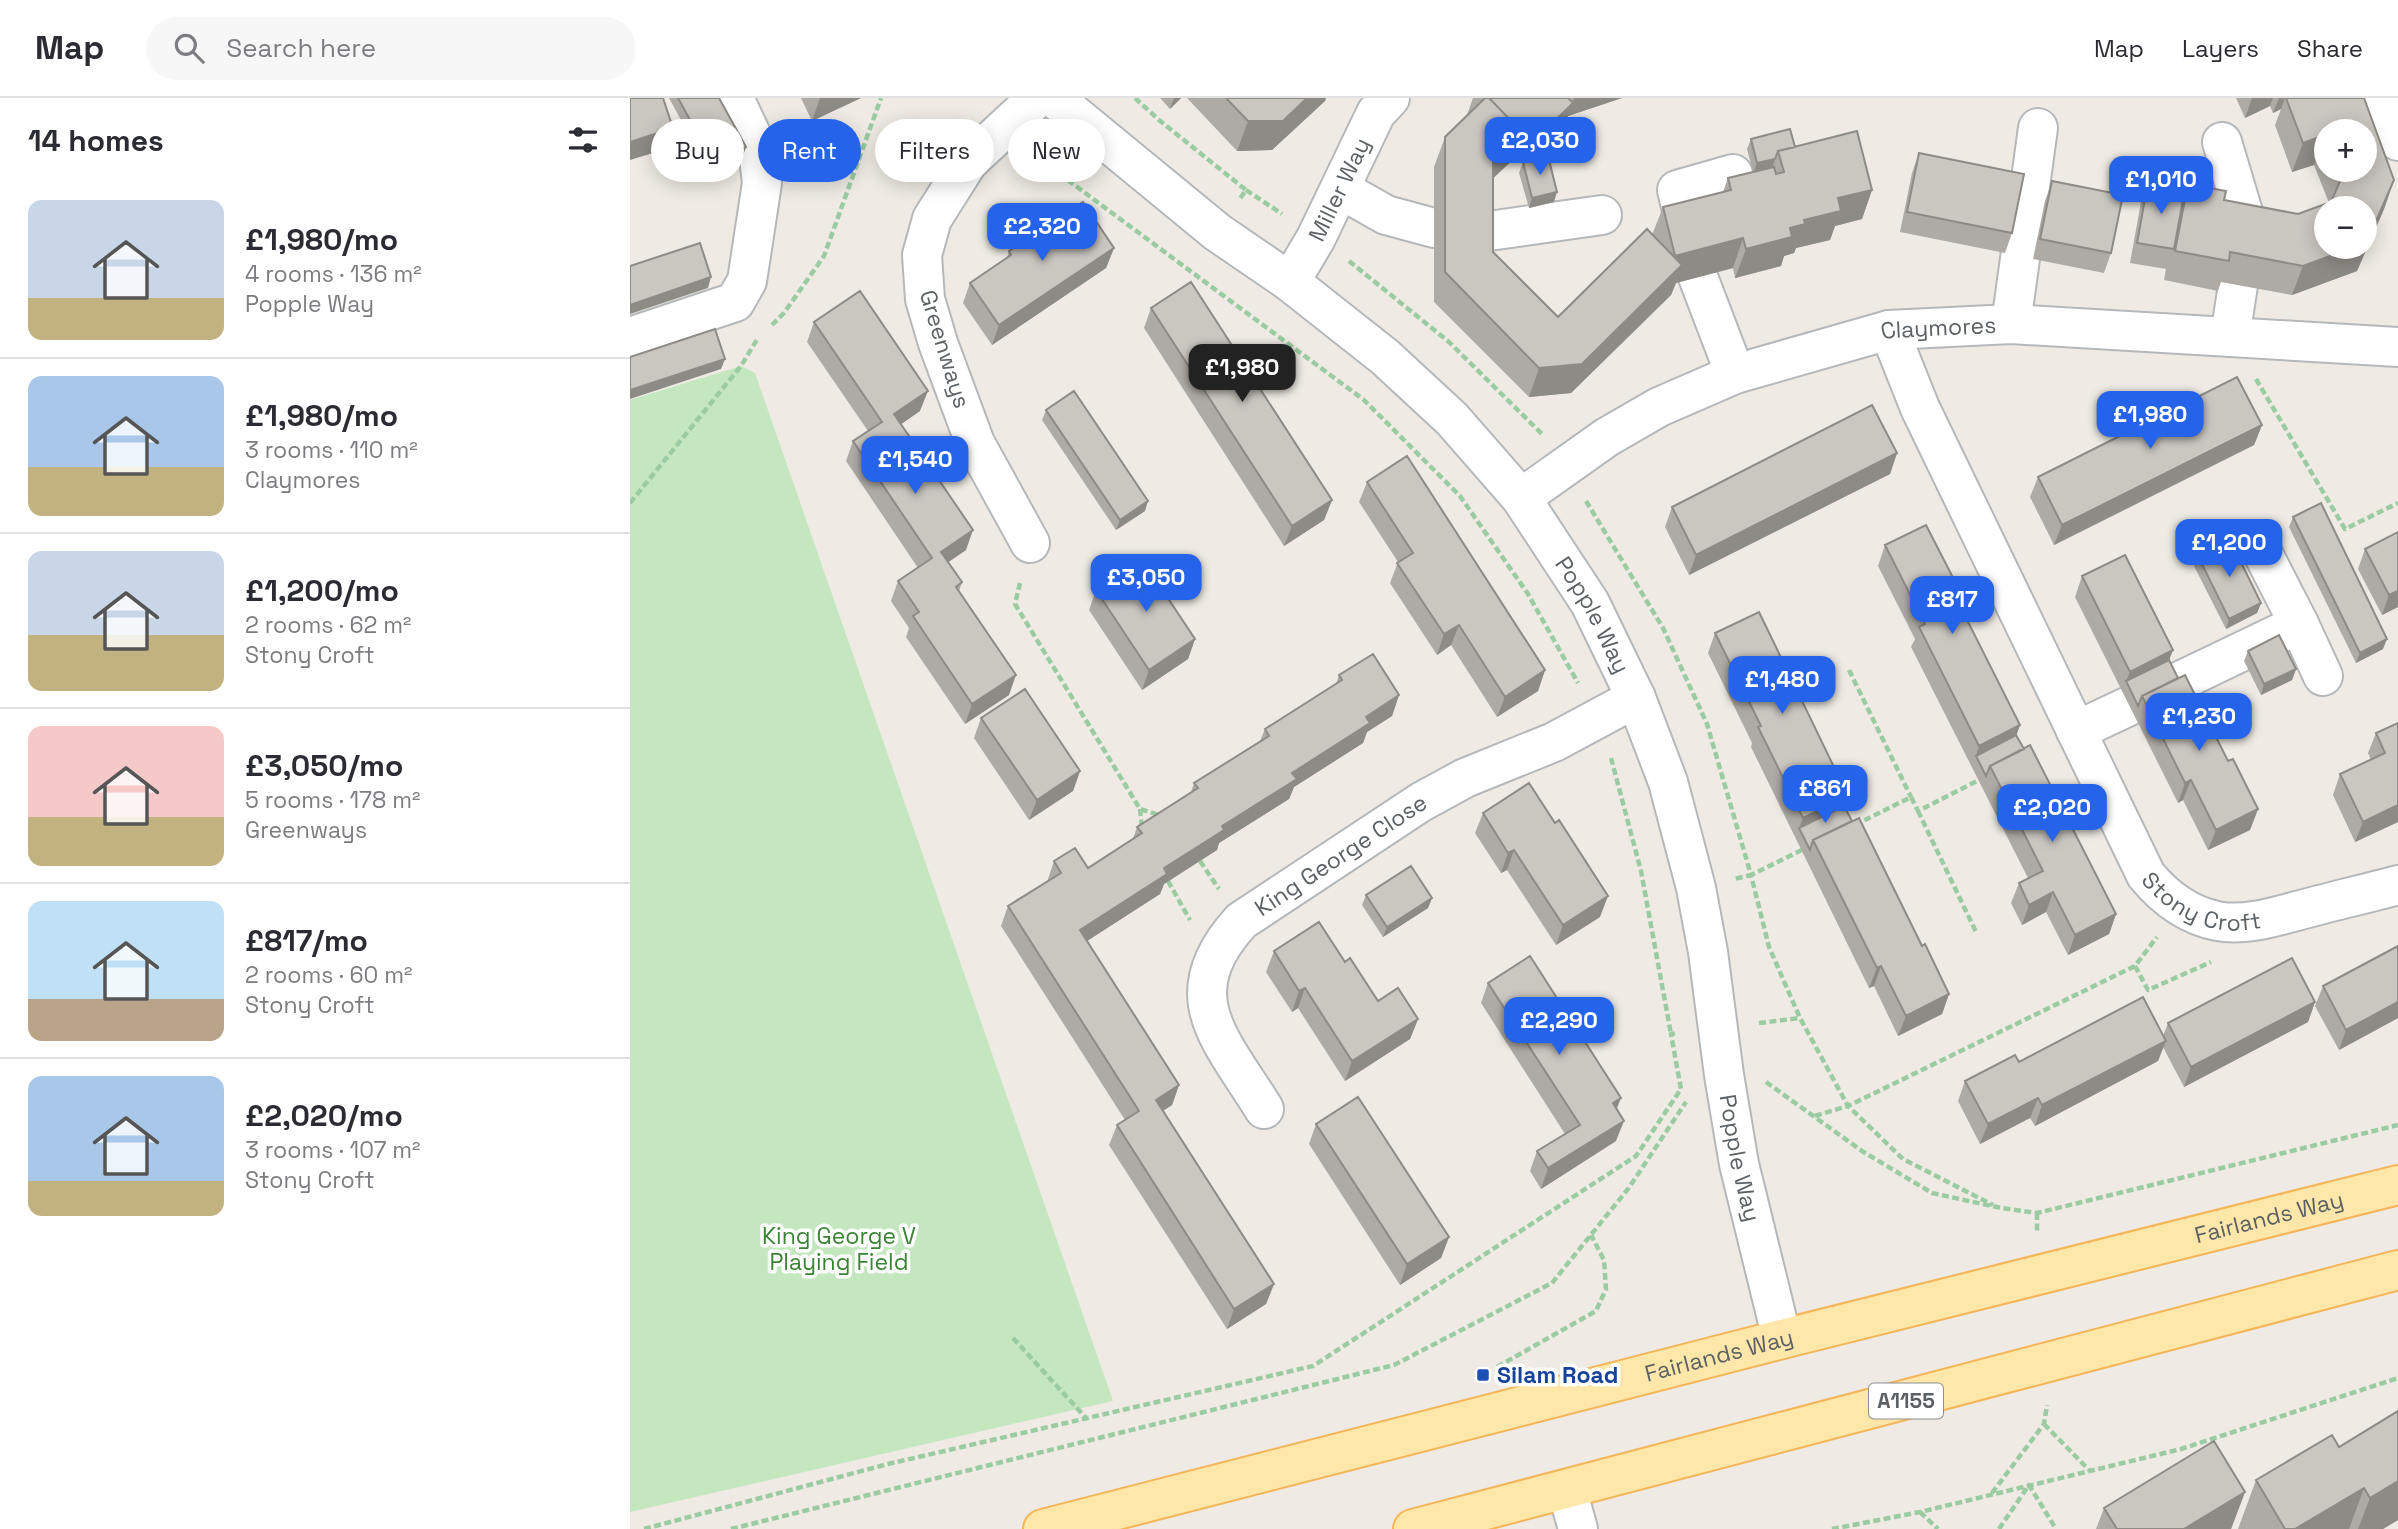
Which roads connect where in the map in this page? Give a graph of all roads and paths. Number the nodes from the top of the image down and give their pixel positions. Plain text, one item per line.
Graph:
1 (734, 98) edge
2 (1037, 98) edge
3 (1054, 98) edge
4 (1375, 103) edge
5 (2038, 128) dead end
6 (1003, 129) junction
7 (2222, 142) dead end
8 (1733, 174) edge
9 (1340, 189) junction
10 (1602, 215) dead end
11 (1686, 227) edge
12 (1434, 228) dead end
13 (1482, 232) edge
14 (2243, 235) edge
15 (1698, 277) edge
16 (1290, 282) junction
17 (2238, 285) edge
18 (2011, 324) junction
19 (1889, 330) junction
20 (630, 337) edge
21 (2230, 337) junction
22 (2398, 347) edge
23 (1735, 374) junction
24 (1521, 498) junction
25 (2398, 503) edge
26 (2256, 540) dead end
27 (1030, 543) joint
28 (2299, 624) junction
29 (1849, 670) dead end
30 (2323, 676) dead end
31 (2172, 685) edge
32 (1636, 698) junction
33 (2129, 706) dead end
34 (1595, 720) junction
35 (2076, 731) junction
36 (1979, 780) dead end
37 (1911, 797) junction
38 (1140, 809) junction
39 (1918, 811) junction
40 (1172, 820) edge
41 (1847, 829) edge
42 (1143, 839) edge
43 (1801, 850) dead end
44 (2398, 885) edge
45 (2181, 906) junction
46 (2242, 922) junction
47 (1978, 934) dead end
48 (2135, 966) junction
49 (1718, 1028) junction
50 (1671, 1034) junction
51 (1724, 1075) junction
52 (1848, 1106) junction
53 (1264, 1110) dead end
54 (1815, 1116) junction
55 (2398, 1125) edge
56 (2398, 1185) edge
57 (2001, 1208) junction
58 (1591, 1235) junction
59 (2398, 1270) edge
60 (1013, 1338) dead end
61 (1782, 1339) junction
62 (1495, 1368) dead end
63 (2398, 1378) edge
64 (2047, 1403) dead end
65 (1086, 1418) junction
66 (2044, 1424) junction
67 (2181, 1449) junction
68 (2188, 1460) edge
69 (2089, 1470) junction
70 (2029, 1485) junction
71 (1567, 1490) junction
72 (1991, 1494) junction
73 (1920, 1512) junction
74 (644, 1529) edge
75 (731, 1529) edge
76 (1042, 1529) edge
77 (1413, 1529) edge
78 (1577, 1529) edge
79 (1832, 1529) edge
80 (1938, 1529) edge
81 (1999, 1529) edge
82 (2056, 1529) edge

1 - 20 street
2 - 6 street, Greenways
3 - 16 street, Popple Way
4 - 9 street, Miller Way
5 - 18 street
6 - 27 street, Greenways
6 - 34 path
7 - 14 street
8 - 11 street
9 - 12 street
9 - 16 street, Miller Way
10 - 13 street
15 - 23 street
16 - 24 street, Popple Way
17 - 21 street
18 - 19 street, Claymores
18 - 21 street, Claymores
19 - 23 street, Claymores
19 - 35 street, Stony Croft
21 - 22 street, Claymores
21 - 25 path
23 - 24 street, Claymores
24 - 32 street, Popple Way
26 - 28 street
27 - 38 path
28 - 30 street
28 - 31 street
29 - 37 path
32 - 34 street, King George Close
32 - 49 street, Popple Way
33 - 35 street
34 - 50 path
34 - 53 street, King George Close
35 - 45 street, Stony Croft
36 - 39 path
37 - 39 path
37 - 41 path
38 - 40 path
38 - 42 path
39 - 47 path
43 - 52 path
44 - 46 street, Stony Croft
45 - 46 street, Stony Croft
45 - 48 path
46 - 48 path
48 - 52 path
49 - 50 path
49 - 51 street, Popple Way
50 - 65 path
51 - 54 path
51 - 58 path
51 - 61 street, Popple Way
52 - 54 path
52 - 57 path
54 - 57 path
55 - 57 path
56 - 61 main road, Fairlands Way
58 - 62 path
58 - 75 path
59 - 71 main road, A1155
60 - 65 path
61 - 76 main road, Fairlands Way
63 - 67 path
64 - 66 path
65 - 74 path
66 - 69 path
66 - 72 path
67 - 68 path
67 - 69 path
69 - 70 path
70 - 72 path
70 - 81 path
70 - 82 path
71 - 77 main road, A1155
71 - 78 street
72 - 73 path
73 - 79 path
73 - 80 path

